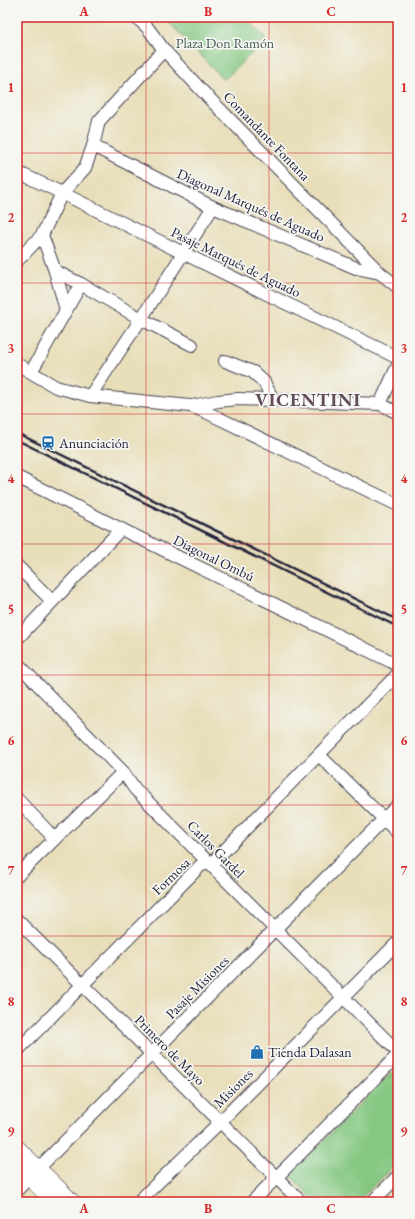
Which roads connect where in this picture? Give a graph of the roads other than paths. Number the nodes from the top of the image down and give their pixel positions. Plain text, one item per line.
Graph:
1 (136, 17) edge
2 (164, 50) junction
3 (94, 146) junction
4 (17, 172) edge
5 (62, 193) junction
6 (213, 207) junction
7 (42, 235) junction
8 (183, 253) junction
9 (20, 254) edge
10 (55, 271) junction
11 (380, 273) junction
12 (81, 284) junction
13 (398, 287) edge
14 (66, 310) junction
15 (141, 319) junction
16 (192, 345) dead end
17 (398, 358) edge
18 (225, 361) dead end
19 (17, 364) edge
20 (398, 365) edge
21 (31, 372) junction
22 (90, 396) junction
23 (273, 400) junction
24 (380, 404) junction
25 (190, 406) junction
26 (398, 413) edge
27 (17, 477) edge
28 (398, 505) edge
29 (121, 529) junction
30 (17, 566) edge
31 (52, 601) junction
32 (17, 639) edge
33 (17, 663) edge
34 (398, 666) edge
35 (398, 674) edge
36 (319, 755) junction
37 (123, 772) junction
38 (17, 800) edge
39 (398, 805) edge
40 (384, 819) junction
41 (398, 833) edge
42 (54, 838) junction
43 (209, 863) junction
44 (17, 876) edge
45 (17, 920) edge
46 (275, 929) junction
47 (398, 942) edge
48 (83, 985) junction
49 (343, 998) junction
50 (17, 1051) edge
51 (152, 1054) junction
52 (398, 1054) edge
53 (221, 1122) junction
54 (17, 1147) edge
55 (17, 1166) edge
56 (34, 1173) junction
57 (398, 1176) edge
58 (276, 1178) junction
59 (17, 1190) edge
60 (54, 1202) edge
61 (73, 1202) edge
62 (138, 1202) edge
63 (252, 1202) edge
64 (301, 1202) edge
65 (372, 1202) edge

1 - 2 street, Comandante Fontana
2 - 3 street
2 - 11 street, Comandante Fontana
3 - 5 street
3 - 6 street, Diagonal Marqués de Aguado
4 - 5 street
5 - 7 street
5 - 8 street, Pasaje Marqués de Aguado
6 - 8 street
6 - 11 street, Diagonal Marqués de Aguado
7 - 9 street
7 - 10 street
8 - 15 street
8 - 17 street, Pasaje Marqués de Aguado
10 - 12 street
10 - 14 street
11 - 13 street, Diagonal Marqués de Aguado
12 - 14 street
12 - 15 street
14 - 21 street
15 - 16 street
15 - 22 street
18 - 23 street
19 - 21 street
20 - 24 street
21 - 22 street
22 - 25 street
23 - 24 street
23 - 25 street
24 - 26 street
25 - 28 street
27 - 29 street, Diagonal Ombú
29 - 31 street
29 - 34 street, Diagonal Ombú
30 - 31 street
31 - 32 street
33 - 37 street, Carlos Gardel
35 - 36 street, Formosa
36 - 40 street
36 - 43 street, Formosa
37 - 42 street
37 - 43 street, Carlos Gardel
38 - 42 street
39 - 40 street, Pasaje Misiones
40 - 41 street
40 - 46 street, Pasaje Misiones
42 - 44 street
43 - 46 street, Carlos Gardel
43 - 48 street, Formosa
45 - 48 street, Primero de Mayo
46 - 49 street, Carlos Gardel
46 - 51 street, Pasaje Misiones
47 - 49 street, Misiones
48 - 50 street, Formosa
48 - 51 street, Primero de Mayo
49 - 52 street, Carlos Gardel
49 - 53 street, Misiones
51 - 53 street, Primero de Mayo
51 - 56 street, Pasaje Misiones
52 - 58 street
53 - 58 street, Primero de Mayo
53 - 62 street, Misiones
54 - 56 main road
55 - 56 main road
56 - 59 street, Pasaje Misiones
56 - 60 main road
56 - 61 main road
57 - 65 street
58 - 63 street
58 - 64 street, Primero de Mayo

